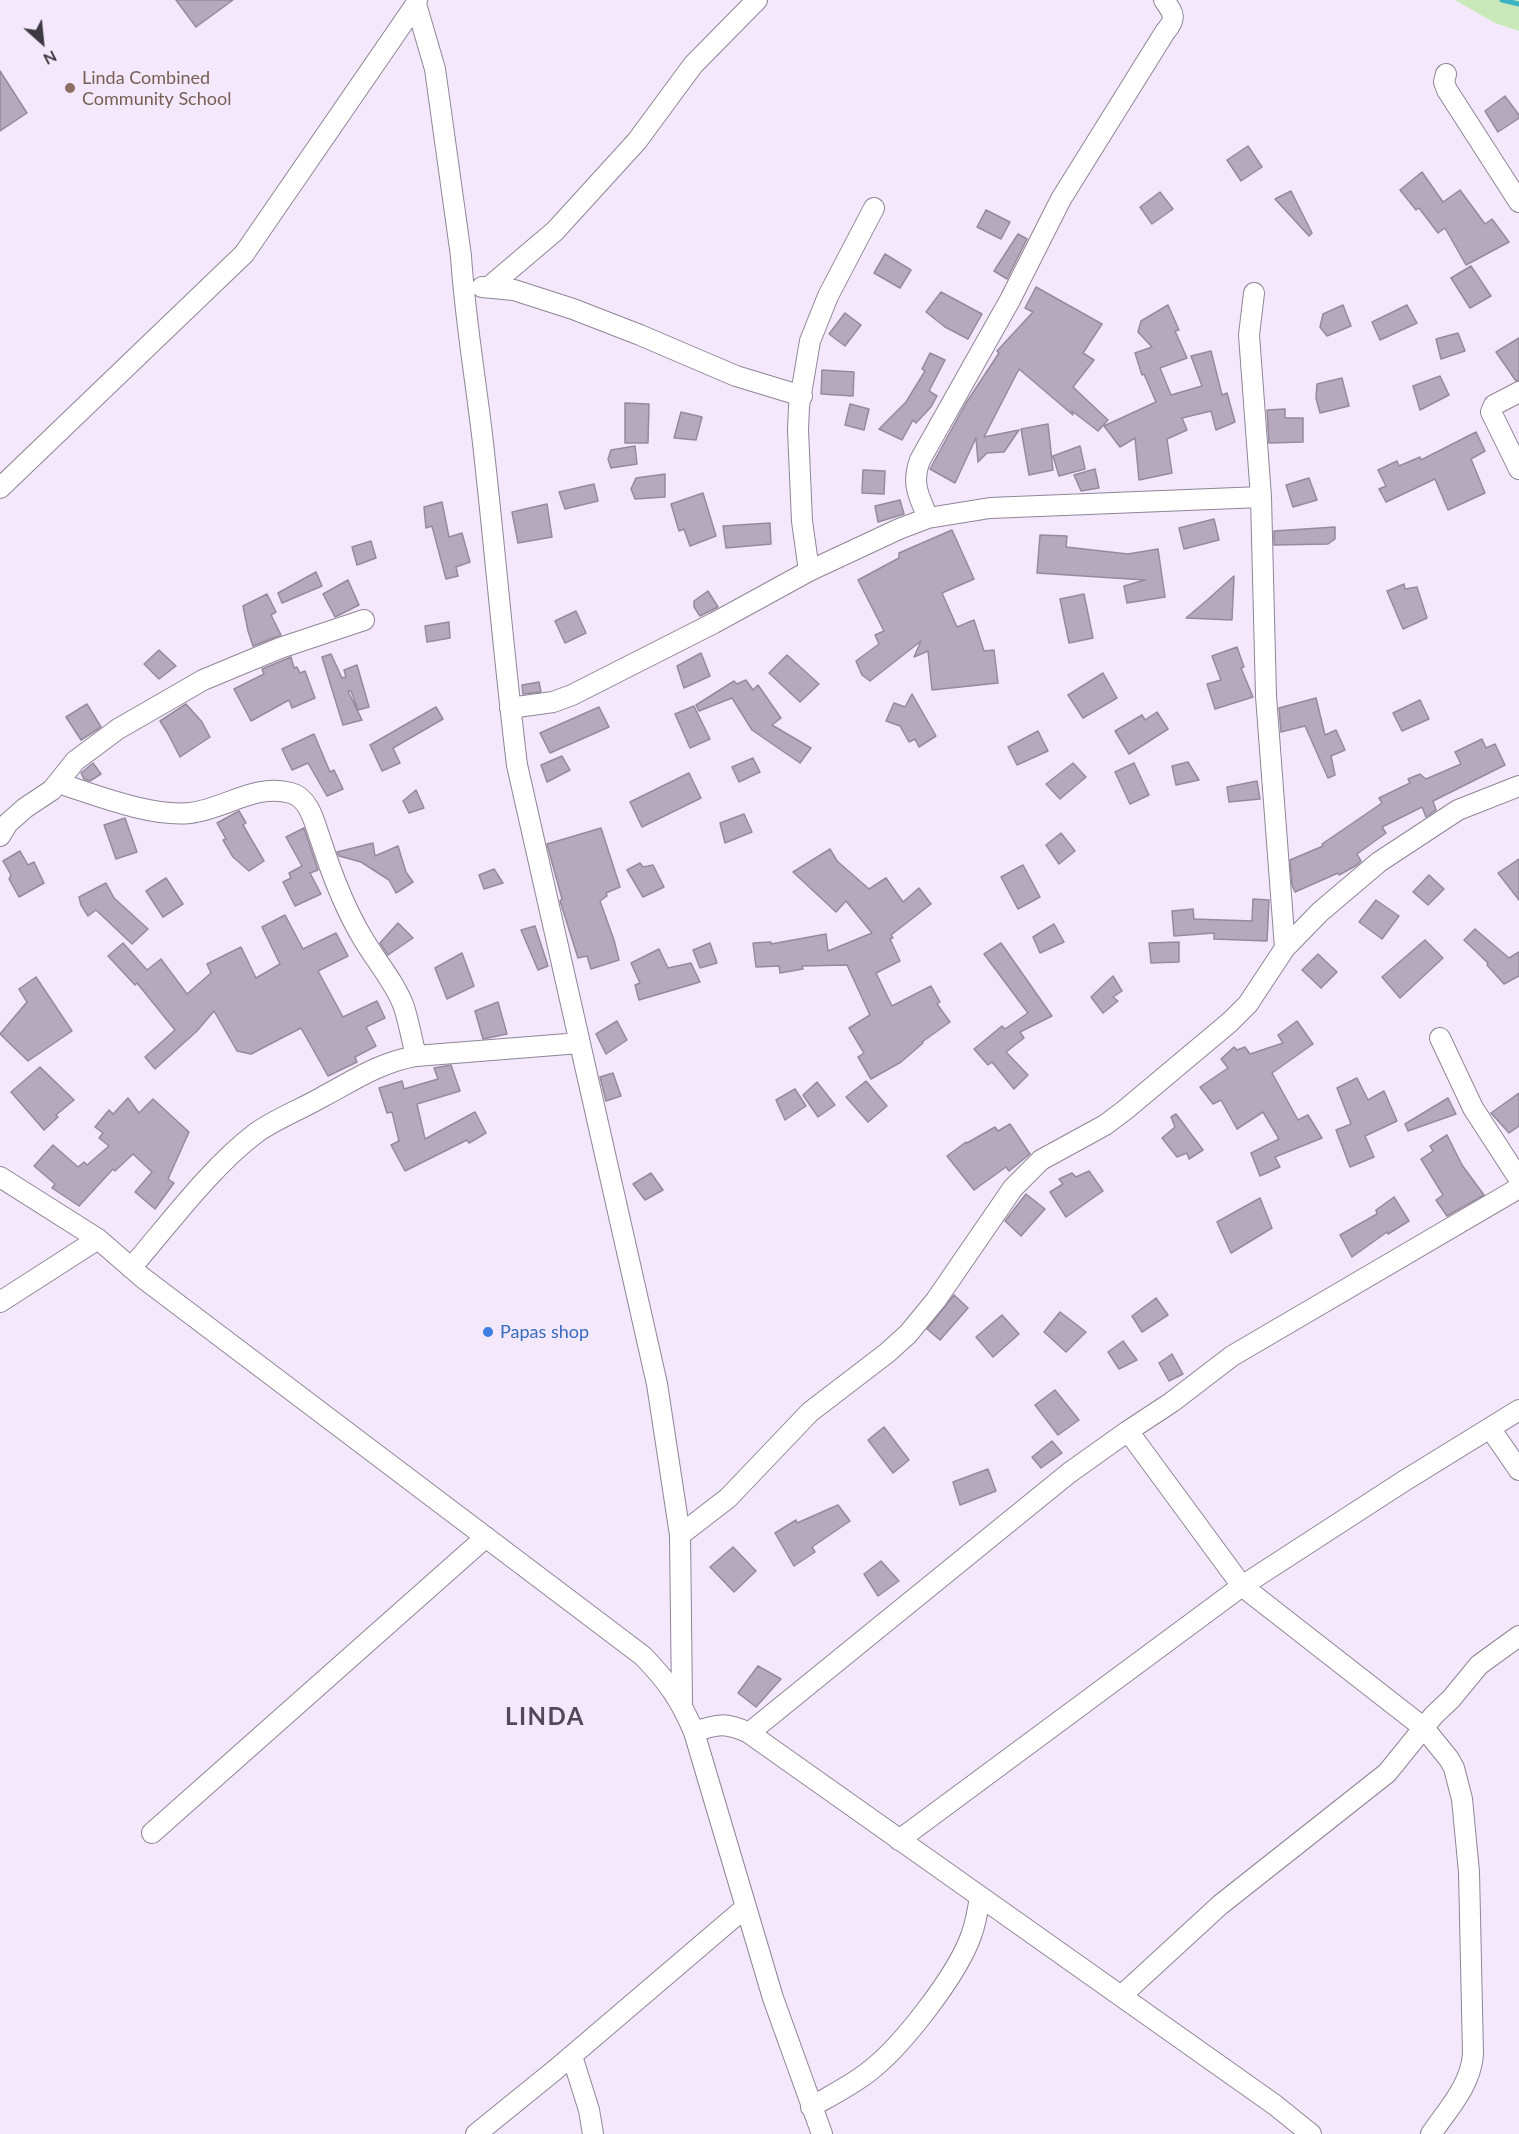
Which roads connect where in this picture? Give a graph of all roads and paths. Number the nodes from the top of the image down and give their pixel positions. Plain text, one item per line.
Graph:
1 (756, 0) edge
2 (1164, 0) edge
3 (416, 2) edge
4 (1446, 74) dead end
5 (1519, 202) edge
6 (874, 208) dead end
7 (463, 287) junction
8 (489, 287) junction
9 (1254, 293) dead end
10 (1519, 392) edge
11 (802, 396) junction
12 (1519, 469) edge
13 (0, 488) edge
14 (1261, 497) junction
15 (928, 518) junction
16 (809, 572) junction
17 (364, 620) dead end
18 (510, 708) junction
19 (58, 783) junction
20 (1519, 786) edge
21 (0, 836) edge
22 (1285, 948) junction
23 (1440, 1038) dead end
24 (580, 1043) junction
25 (416, 1056) junction
26 (0, 1177) edge
27 (1519, 1179) edge
28 (1519, 1188) edge
29 (98, 1239) junction
30 (131, 1268) junction
31 (0, 1302) edge
32 (1519, 1410) edge
33 (1490, 1428) junction
34 (1128, 1431) junction
35 (1519, 1470) edge
36 (680, 1535) junction
37 (486, 1537) junction
38 (1242, 1586) junction
39 (1519, 1636) edge
40 (682, 1703) junction
41 (1424, 1728) junction
42 (694, 1732) junction
43 (749, 1733) junction
44 (152, 1833) dead end
45 (899, 1840) junction
46 (980, 1897) junction
47 (746, 1907) junction
48 (1121, 1996) junction
49 (572, 2056) junction
50 (812, 2106) junction
51 (476, 2134) edge
52 (593, 2134) edge
53 (822, 2134) edge
54 (1311, 2134) edge
55 (1431, 2134) edge

1 - 8 street
2 - 15 street
3 - 7 street
3 - 13 street
4 - 5 street
6 - 11 street
7 - 8 street
7 - 18 street
8 - 11 street
9 - 14 street
10 - 12 street
11 - 16 street
14 - 15 street
14 - 22 street
15 - 16 street
16 - 18 street
17 - 19 street
18 - 24 street
19 - 21 street
19 - 25 street
20 - 22 street
22 - 36 street
23 - 27 street
24 - 25 street
24 - 36 street
25 - 30 street
26 - 29 street
28 - 34 street
29 - 30 street
29 - 31 street
30 - 37 street
32 - 33 street
33 - 35 street
33 - 38 street
34 - 38 street
34 - 43 street
36 - 40 street
37 - 40 street
37 - 44 street
38 - 41 street
38 - 45 street
39 - 41 street
40 - 42 street
41 - 48 street
41 - 55 street
42 - 43 street
42 - 47 street
43 - 45 street
45 - 46 street
46 - 48 street
46 - 50 street
47 - 49 street
47 - 50 street
48 - 54 street
49 - 51 street
49 - 52 street
50 - 53 street

